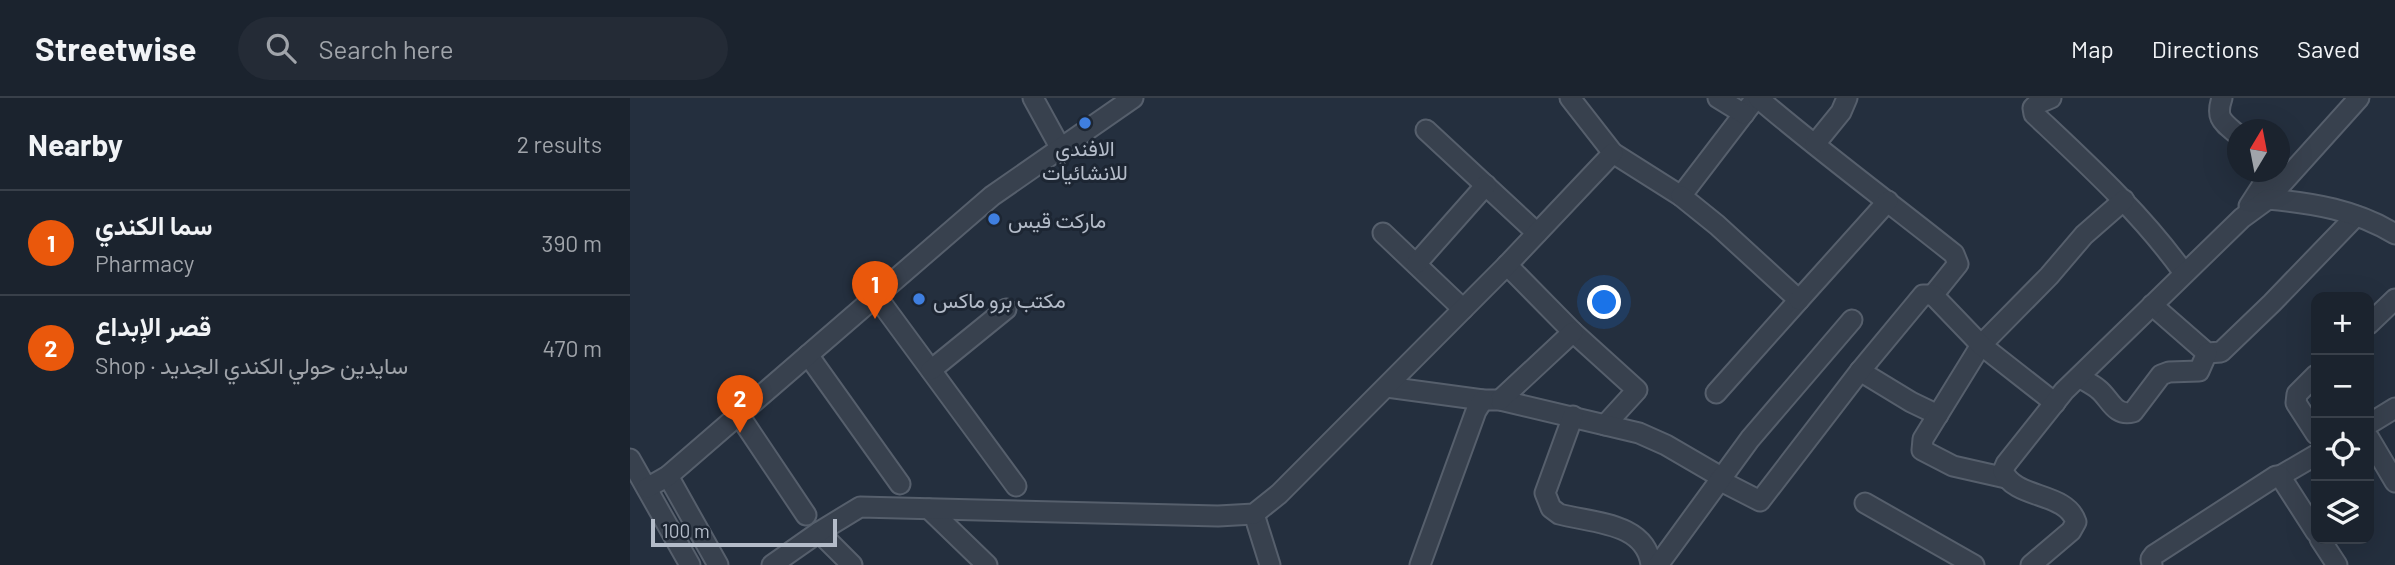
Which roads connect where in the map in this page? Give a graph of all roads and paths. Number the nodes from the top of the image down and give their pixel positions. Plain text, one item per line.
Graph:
1 (1033, 98) edge
2 (1133, 98) edge
3 (1718, 98) edge
4 (1757, 98) edge
5 (1847, 98) edge
6 (2051, 98) edge
7 (2222, 98) edge
8 (2359, 98) edge
9 (1575, 101) edge
10 (2028, 103) edge
11 (1744, 114) junction
12 (2227, 125) edge
13 (1426, 130) dead end
14 (1815, 144) junction
15 (1061, 149) junction
16 (1613, 153) junction
17 (2265, 182) edge
18 (1486, 185) junction
19 (1681, 196) junction
20 (2268, 199) junction
21 (2124, 200) junction
22 (1888, 201) junction
23 (2356, 216) junction
24 (2242, 218) junction
25 (1383, 233) dead end
26 (1537, 233) junction
27 (2395, 234) edge
28 (1416, 264) junction
29 (1507, 265) junction
30 (2184, 273) junction
31 (1933, 295) junction
32 (877, 297) junction
33 (2395, 299) edge
34 (1798, 300) junction
35 (2152, 305) junction
36 (1006, 309) dead end
37 (1463, 309) junction
38 (2374, 319) edge
39 (1852, 320) dead end
40 (1573, 332) junction
41 (1981, 345) junction
42 (2207, 353) junction
43 (808, 355) junction
44 (931, 370) junction
45 (1860, 371) junction
46 (2079, 377) junction
47 (2311, 380) edge
48 (1387, 387) junction
49 (1716, 393) dead end
50 (1492, 400) junction
51 (2055, 403) junction
52 (2395, 408) edge
53 (738, 415) junction
54 (1938, 415) junction
55 (1573, 416) junction
56 (2374, 421) edge
57 (1605, 425) junction
58 (2311, 426) edge
59 (2374, 446) edge
60 (630, 458) edge
61 (2311, 458) edge
62 (668, 476) junction
63 (2280, 476) junction
64 (2006, 478) junction
65 (1720, 479) junction
66 (2395, 482) edge
67 (900, 484) dead end
68 (1016, 486) dead end
69 (647, 488) junction
70 (1865, 503) dead end
71 (929, 509) junction
72 (1254, 514) junction
73 (806, 515) dead end
74 (2311, 524) edge
75 (819, 532) junction
76 (2323, 544) edge
77 (690, 565) edge
78 (718, 565) edge
79 (772, 565) edge
80 (852, 565) edge
81 (987, 565) edge
82 (1270, 565) edge
83 (1420, 565) edge
84 (1651, 565) edge
85 (1658, 565) edge
86 (1974, 565) edge
87 (2031, 565) edge
88 (2152, 565) edge
89 (2337, 565) edge

1 - 15 street
2 - 15 street
3 - 11 street
4 - 11 street
4 - 14 street
5 - 14 street
6 - 10 street
7 - 12 street
8 - 20 street
9 - 16 street
10 - 21 street
11 - 19 street
13 - 18 street
14 - 22 street
15 - 32 street
16 - 19 street
16 - 26 street
17 - 24 street
18 - 26 street
18 - 28 street
19 - 34 street
20 - 23 street
20 - 24 street
21 - 30 street
21 - 41 street
22 - 31 street
22 - 34 street
23 - 27 street
23 - 42 street
24 - 30 street
25 - 28 street
26 - 29 street
28 - 37 street
29 - 37 street
29 - 40 street
30 - 35 street
31 - 41 street
31 - 45 street
32 - 43 street
32 - 44 street
33 - 38 street
34 - 49 street
35 - 42 street
35 - 46 street
36 - 44 street
37 - 48 street
39 - 65 street
40 - 50 street
40 - 57 street
41 - 51 street
41 - 54 street
42 - 46 street
43 - 53 street
43 - 67 street
44 - 68 street
45 - 54 street
45 - 65 street
46 - 51 street
47 - 58 street
48 - 50 street
48 - 72 street
50 - 55 street
50 - 83 street
51 - 64 street
52 - 56 street
53 - 62 street
53 - 73 street
54 - 64 street
55 - 57 street
55 - 84 street
57 - 65 street
59 - 66 street
60 - 69 street
61 - 63 street
62 - 69 street
62 - 78 street
63 - 74 street
63 - 88 street
64 - 87 street
65 - 85 street
69 - 77 street
70 - 86 street
71 - 72 street
71 - 75 street
71 - 81 street
72 - 82 street
75 - 79 street
75 - 80 street
76 - 89 street

